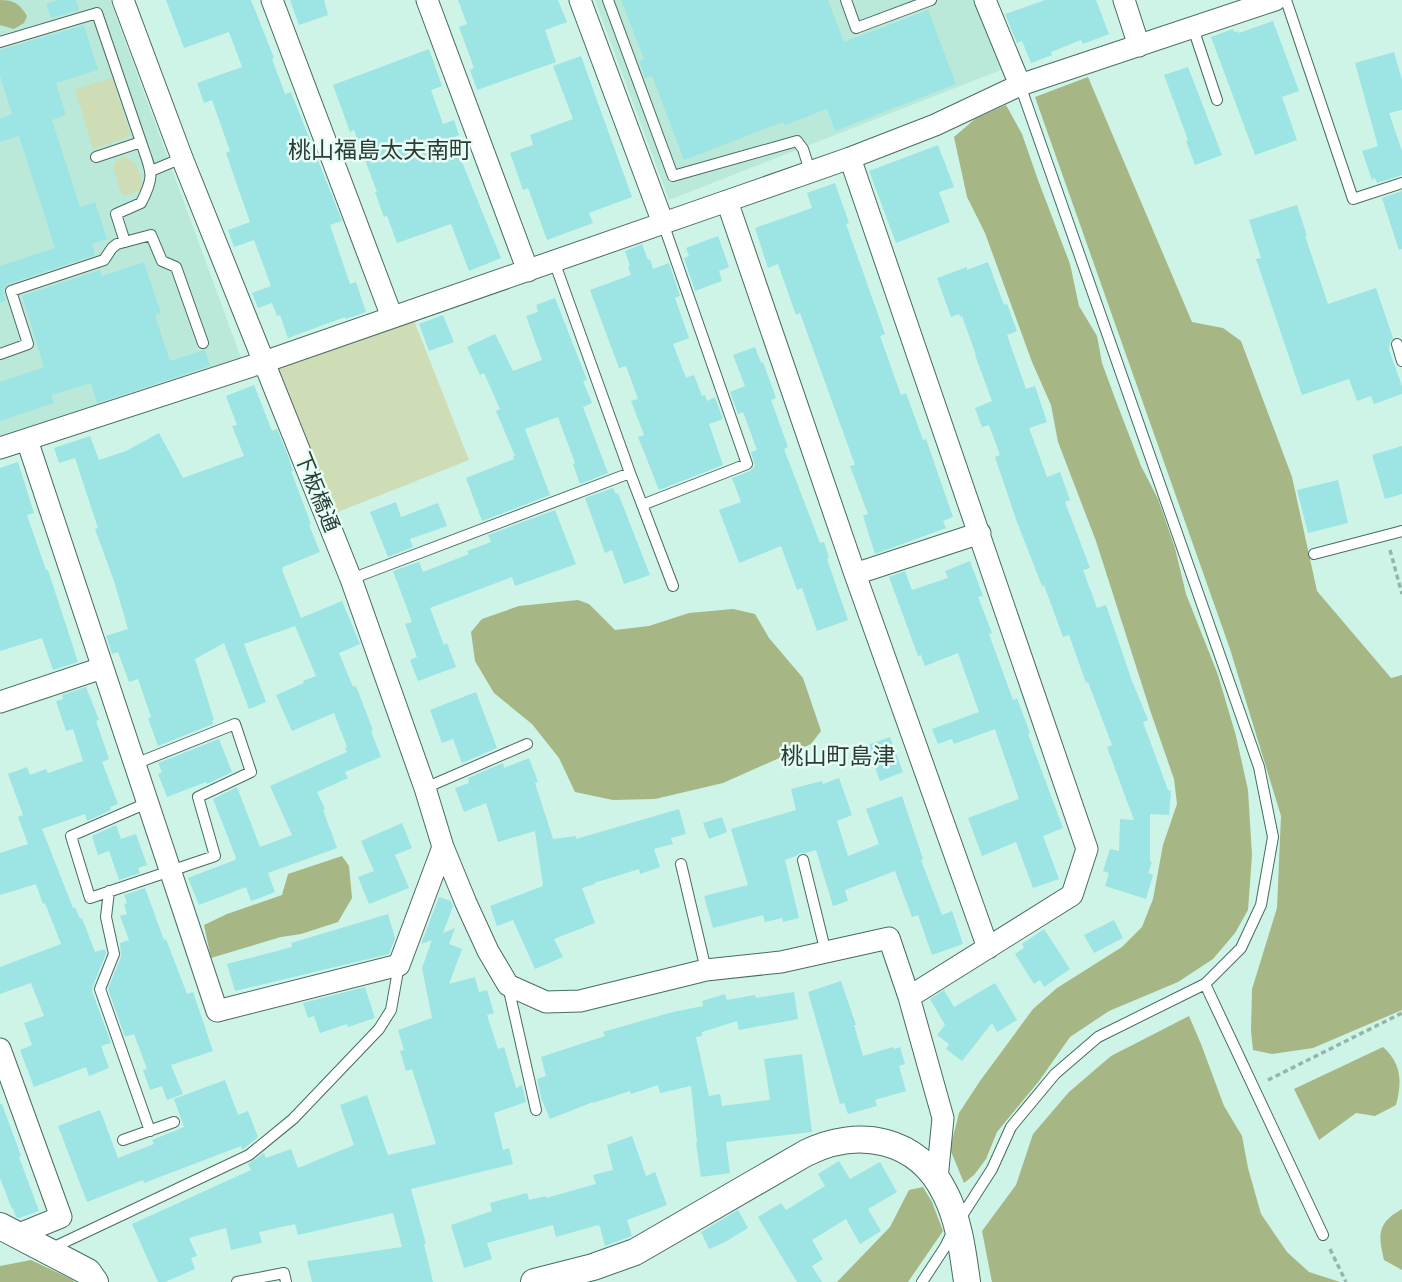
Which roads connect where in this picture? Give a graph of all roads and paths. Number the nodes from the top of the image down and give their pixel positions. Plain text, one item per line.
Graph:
1 (122, 0) edge
2 (272, 0) edge
3 (427, 0) edge
4 (580, 0) edge
5 (608, 0) edge
6 (846, 0) edge
7 (931, 0) edge
8 (985, 0) edge
9 (1124, 0) edge
10 (1275, 0) edge
11 (1286, 0) edge
12 (1193, 28) junction
13 (0, 42) edge
14 (1139, 46) junction
15 (1020, 85) junction
16 (1217, 100) dead end
17 (141, 142) junction
18 (96, 157) dead end
19 (182, 158) junction
20 (850, 158) junction
21 (151, 171) junction
22 (810, 171) junction
23 (1402, 183) edge
24 (727, 201) junction
25 (663, 223) junction
26 (125, 242) junction
27 (554, 261) junction
28 (527, 271) junction
29 (392, 317) junction
30 (203, 343) dead end
31 (1397, 344) dead end
32 (0, 354) edge
33 (1402, 361) edge
34 (264, 362) junction
35 (27, 440) junction
36 (0, 448) edge
37 (630, 473) junction
38 (642, 505) junction
39 (1402, 531) edge
40 (980, 533) junction
41 (1386, 535) junction
42 (1314, 554) dead end
43 (855, 575) junction
44 (351, 579) junction
45 (673, 586) dead end
46 (1402, 593) edge
47 (102, 668) junction
48 (0, 702) edge
49 (527, 744) dead end
50 (135, 764) junction
51 (425, 788) junction
52 (148, 803) junction
53 (443, 847) junction
54 (803, 860) dead end
55 (681, 864) dead end
56 (170, 871) junction
57 (108, 891) junction
58 (988, 948) junction
59 (826, 953) junction
60 (399, 965) junction
61 (706, 970) junction
62 (1205, 984) junction
63 (508, 985) junction
64 (909, 997) junction
65 (1402, 1013) edge
66 (0, 1049) edge
67 (1253, 1087) junction
68 (536, 1110) dead end
69 (174, 1122) dead end
70 (150, 1131) junction
71 (122, 1140) dead end
72 (937, 1179) junction
73 (956, 1225) junction
74 (8, 1230) edge
75 (1323, 1235) joint
76 (47, 1250) junction
77 (95, 1282) edge
78 (237, 1282) edge
79 (286, 1282) edge
80 (534, 1282) edge
81 (922, 1282) edge
82 (967, 1282) edge
83 (1346, 1282) edge

1 - 19 street, 下板橋通
2 - 29 street
3 - 28 street
4 - 25 street
5 - 22 lane
6 - 7 lane
8 - 15 street
9 - 14 street
10 - 12 street
11 - 23 lane
12 - 14 street
12 - 16 lane
13 - 17 lane
14 - 15 street
15 - 20 street
15 - 62 lane
17 - 18 lane
17 - 21 lane
19 - 21 lane
19 - 34 street, 下板橋通
20 - 22 street
20 - 40 street
21 - 26 lane
22 - 24 street
24 - 25 street
24 - 43 street
25 - 27 street
25 - 38 lane
26 - 30 lane
26 - 32 lane
27 - 28 street
27 - 37 lane
28 - 29 street
29 - 34 street
31 - 33 lane
34 - 35 street
34 - 44 street, 下板橋通
35 - 36 street
35 - 47 street
37 - 38 lane
37 - 44 lane
38 - 45 lane
39 - 41 lane
40 - 43 street
40 - 58 street
41 - 42 lane
41 - 46 path
43 - 58 street
44 - 51 street, 下板橋通
47 - 48 street
47 - 50 street
49 - 51 lane
50 - 52 street
50 - 56 lane
51 - 53 street, 下板橋通
52 - 56 street
52 - 57 lane
53 - 60 street
53 - 63 street, 下板橋通
54 - 59 lane
55 - 61 lane
56 - 57 lane
56 - 60 street
57 - 70 lane
58 - 64 street
59 - 61 street
59 - 64 street
60 - 76 lane
61 - 63 street
62 - 67 lane
62 - 73 lane
63 - 68 lane
64 - 72 street
65 - 67 path
66 - 74 street
67 - 75 lane
69 - 70 lane
70 - 71 lane
72 - 73 street
72 - 80 street
73 - 81 lane
73 - 82 street
74 - 76 street
75 - 83 path
76 - 77 street
78 - 79 lane

